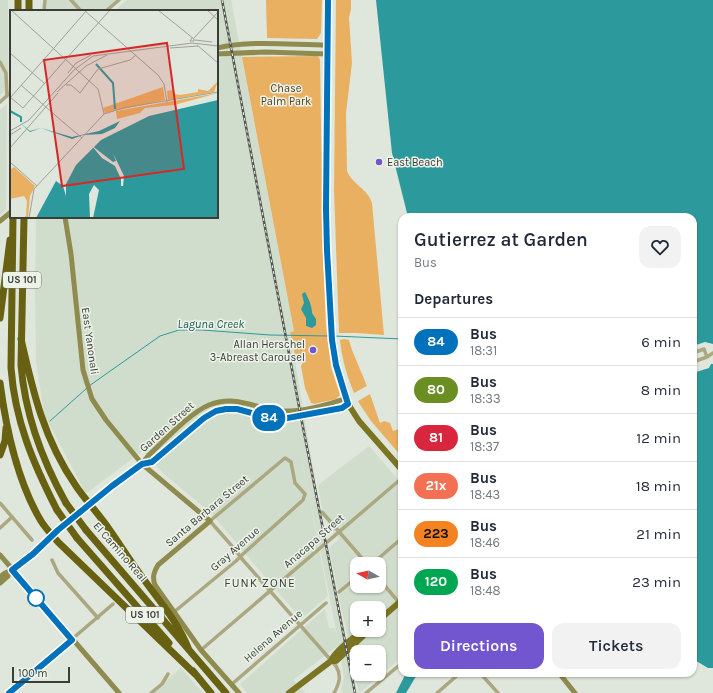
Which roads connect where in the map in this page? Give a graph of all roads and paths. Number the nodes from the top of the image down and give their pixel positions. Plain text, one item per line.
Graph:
1 (45, 0) edge
2 (71, 0) edge
3 (119, 0) edge
4 (328, 0) edge
5 (44, 10) edge
6 (80, 10) edge
7 (107, 10) edge
8 (327, 45) junction
9 (218, 48) edge
10 (218, 54) edge
11 (327, 54) junction
12 (0, 62) edge
13 (10, 93) edge
14 (7, 96) junction
15 (0, 102) edge
16 (10, 213) edge
17 (13, 218) edge
18 (65, 218) edge
19 (24, 219) edge
20 (0, 221) edge
21 (13, 230) junction
22 (0, 318) edge
23 (21, 339) junction
24 (697, 351) edge
25 (713, 353) edge
26 (707, 357) junction
27 (697, 361) edge
28 (0, 383) edge
29 (348, 401) junction
30 (5, 414) junction
31 (0, 455) edge
32 (285, 458) joint
33 (142, 464) junction
34 (398, 465) edge
35 (398, 481) edge
36 (0, 503) edge
37 (90, 504) junction
38 (322, 512) dead end
39 (12, 517) junction
40 (210, 521) junction
41 (0, 528) edge
42 (340, 531) junction
43 (52, 535) junction
44 (32, 540) dead end
45 (398, 541) edge
46 (0, 555) edge
47 (240, 557) junction
48 (361, 557) edge
49 (380, 557) edge
50 (52, 560) dead end
51 (11, 571) junction
52 (0, 577) edge
53 (0, 583) edge
54 (350, 583) edge
55 (386, 587) edge
56 (270, 591) junction
57 (339, 592) dead end
58 (398, 600) edge
59 (326, 603) dead end
60 (113, 604) dead end
61 (398, 605) edge
62 (174, 612) junction
63 (386, 615) edge
64 (98, 618) junction
65 (299, 626) junction
66 (362, 637) edge
67 (72, 640) junction
68 (189, 650) junction
69 (201, 650) junction
70 (331, 661) junction
71 (398, 666) edge
72 (168, 674) dead end
73 (195, 674) junction
74 (455, 677) edge
75 (484, 677) edge
76 (562, 677) edge
77 (232, 684) junction
78 (9, 693) edge
79 (119, 693) edge
80 (151, 693) edge
81 (211, 693) edge
82 (226, 693) edge
83 (239, 693) edge
84 (289, 693) edge
85 (334, 693) edge
86 (366, 693) edge
87 (437, 693) edge
88 (498, 693) edge
89 (576, 693) edge

1 - 5 street
2 - 6 street
3 - 7 street
4 - 8 main road
8 - 9 main road
8 - 11 main road
10 - 11 main road
11 - 29 main road
12 - 14 street
13 - 14 street
14 - 15 street
16 - 20 main road
17 - 21 highway, El Camino Real / US 101
18 - 33 main road, East Yanonali
19 - 23 highway, El Camino Real / US 101
21 - 22 highway
21 - 73 highway, El Camino Real / US 101, bridge
23 - 37 highway
23 - 68 highway, El Camino Real / US 101, bridge
24 - 26 street
25 - 26 street
26 - 27 street
28 - 30 highway
29 - 33 main road, Garden Street
29 - 33 main road, Garden Street
29 - 34 main road
30 - 31 highway
30 - 43 highway
32 - 40 street, Santa Barbara Street
32 - 47 street, Gray Avenue
33 - 37 main road, Garden Street
33 - 40 main road, East Yanonali
35 - 42 street, Anacapa Street
36 - 39 street
37 - 43 main road, Garden Street
37 - 68 highway
38 - 42 street
39 - 41 street
39 - 44 street
40 - 47 street
40 - 62 main road, Santa Barbara Street
42 - 48 street
42 - 56 street, Anacapa Street
43 - 51 main road, Garden Street
43 - 73 highway
45 - 49 street
46 - 51 main road
47 - 56 street
47 - 62 street, Gray Avenue
50 - 64 street
51 - 52 main road, Garden Street
51 - 53 main road, Garden Street
51 - 67 main road
54 - 57 street
55 - 58 street
56 - 65 street
56 - 69 street, Anacapa Street
59 - 65 street, Helena Avenue
60 - 64 street
61 - 63 main road
62 - 69 main road
64 - 67 street
65 - 70 street
65 - 77 street, Helena Avenue
66 - 70 main road
67 - 78 street
67 - 79 main road
68 - 82 highway, El Camino Real / US 101
69 - 77 main road
70 - 84 main road
70 - 85 street
71 - 86 street
72 - 80 street
73 - 81 highway, El Camino Real / US 101
74 - 87 street
75 - 88 street
76 - 89 main road
77 - 83 main road

